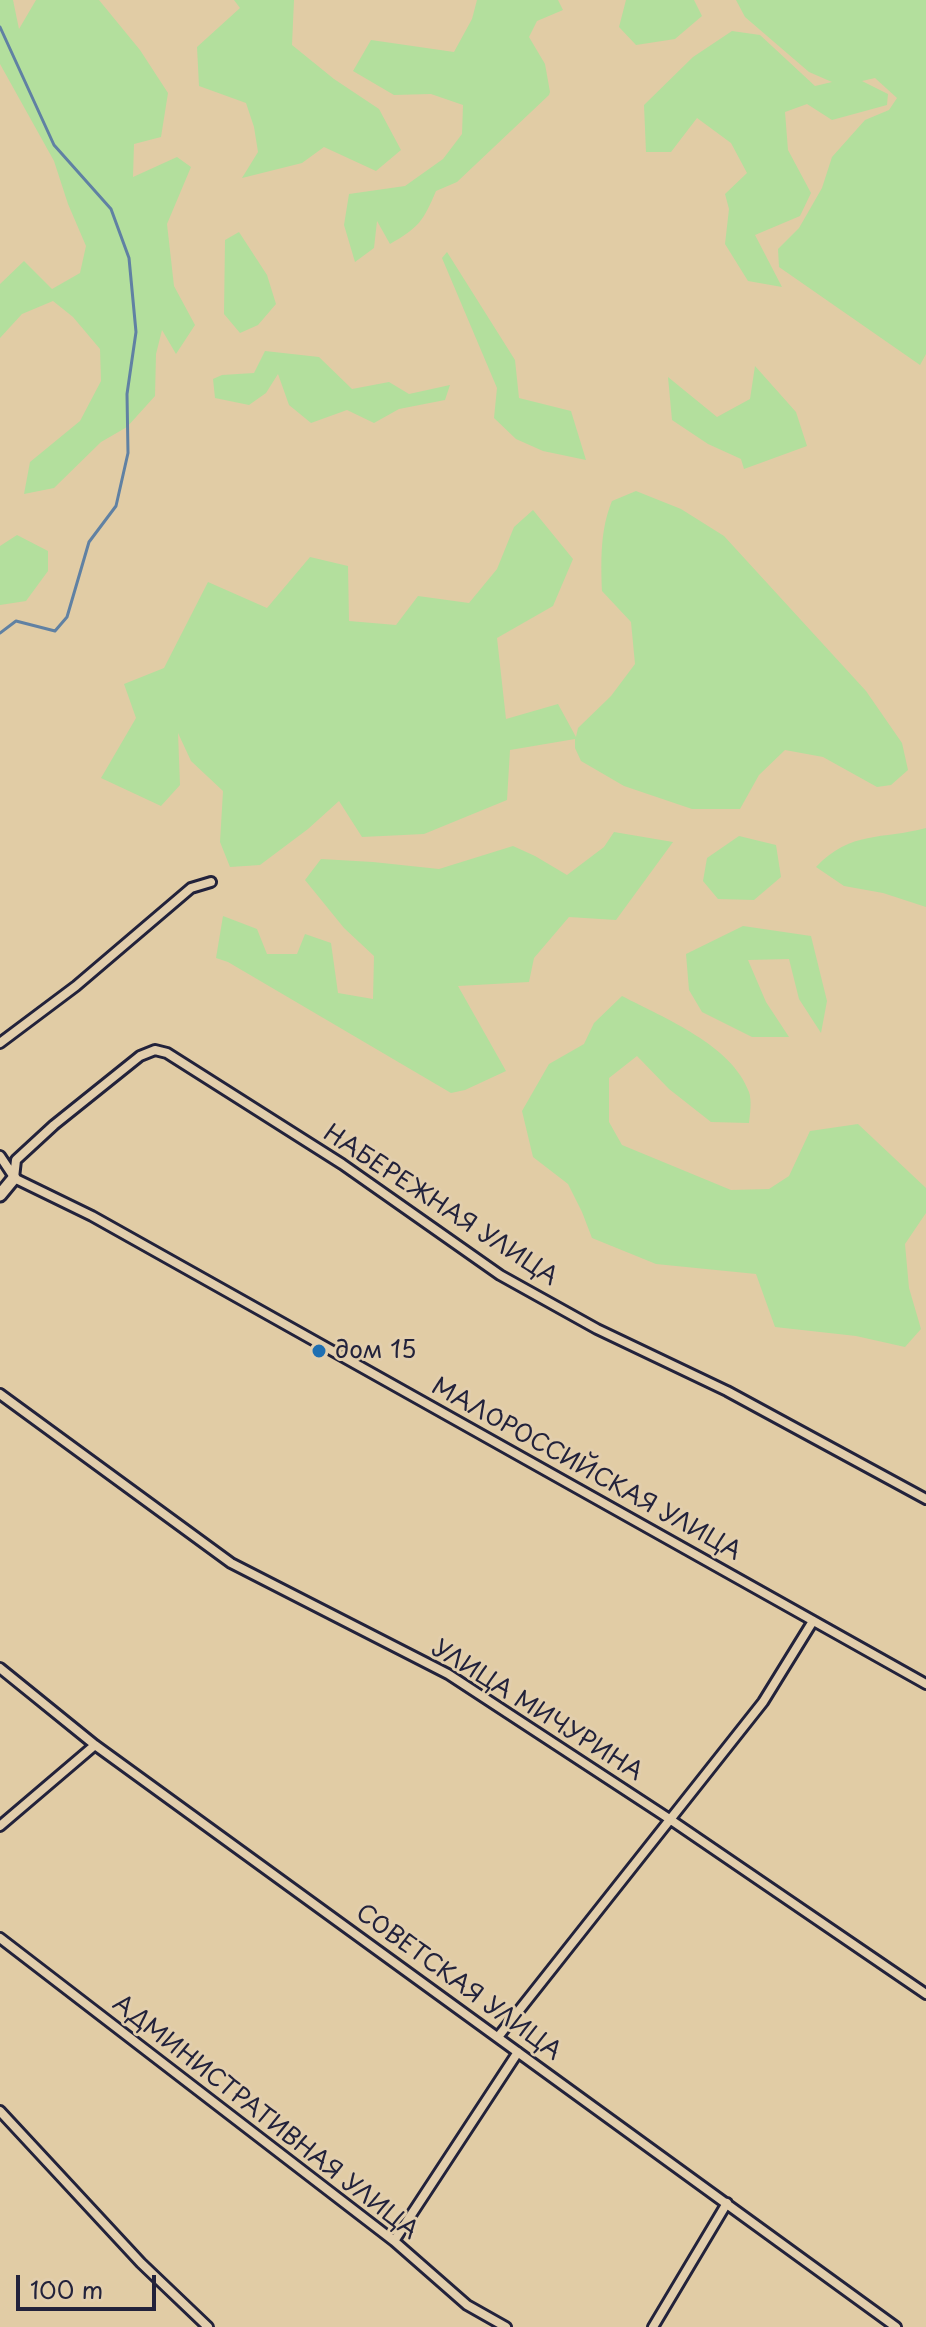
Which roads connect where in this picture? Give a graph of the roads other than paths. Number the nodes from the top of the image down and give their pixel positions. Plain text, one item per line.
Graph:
1 (211, 882) dead end
2 (0, 1043) edge
3 (0, 1156) edge
4 (14, 1178) junction
5 (0, 1195) edge
6 (0, 1394) edge
7 (926, 1499) edge
8 (813, 1621) junction
9 (0, 1668) edge
10 (926, 1684) edge
11 (95, 1745) junction
12 (671, 1820) junction
13 (0, 1826) edge
14 (0, 1938) edge
15 (926, 1994) edge
16 (498, 2037) junction
17 (518, 2052) junction
18 (0, 2111) edge
19 (727, 2203) junction
20 (394, 2241) junction
21 (208, 2327) edge
22 (506, 2327) edge
23 (653, 2327) edge
24 (896, 2327) edge

1 - 2 street
3 - 4 street
4 - 5 street
4 - 7 street, НАБЕРЕЖНАЯ УЛИЦА
4 - 8 street, МАЛОРОССИЙСКАЯ УЛИЦА
6 - 12 street, УЛИЦА МИЧУРИНА
8 - 10 street, МАЛОРОССИЙСКАЯ УЛИЦА
8 - 12 street
9 - 11 street, СОВЕТСКАЯ УЛИЦА
11 - 13 street
11 - 16 street, СОВЕТСКАЯ УЛИЦА
12 - 15 street, УЛИЦА МИЧУРИНА
12 - 16 street
14 - 20 street, АДМИНИСТРАТИВНАЯ УЛИЦА
16 - 17 street, СОВЕТСКАЯ УЛИЦА
17 - 19 street, СОВЕТСКАЯ УЛИЦА
17 - 20 street
18 - 21 street
19 - 23 street
19 - 24 street, СОВЕТСКАЯ УЛИЦА
20 - 22 street, АДМИНИСТРАТИВНАЯ УЛИЦА

